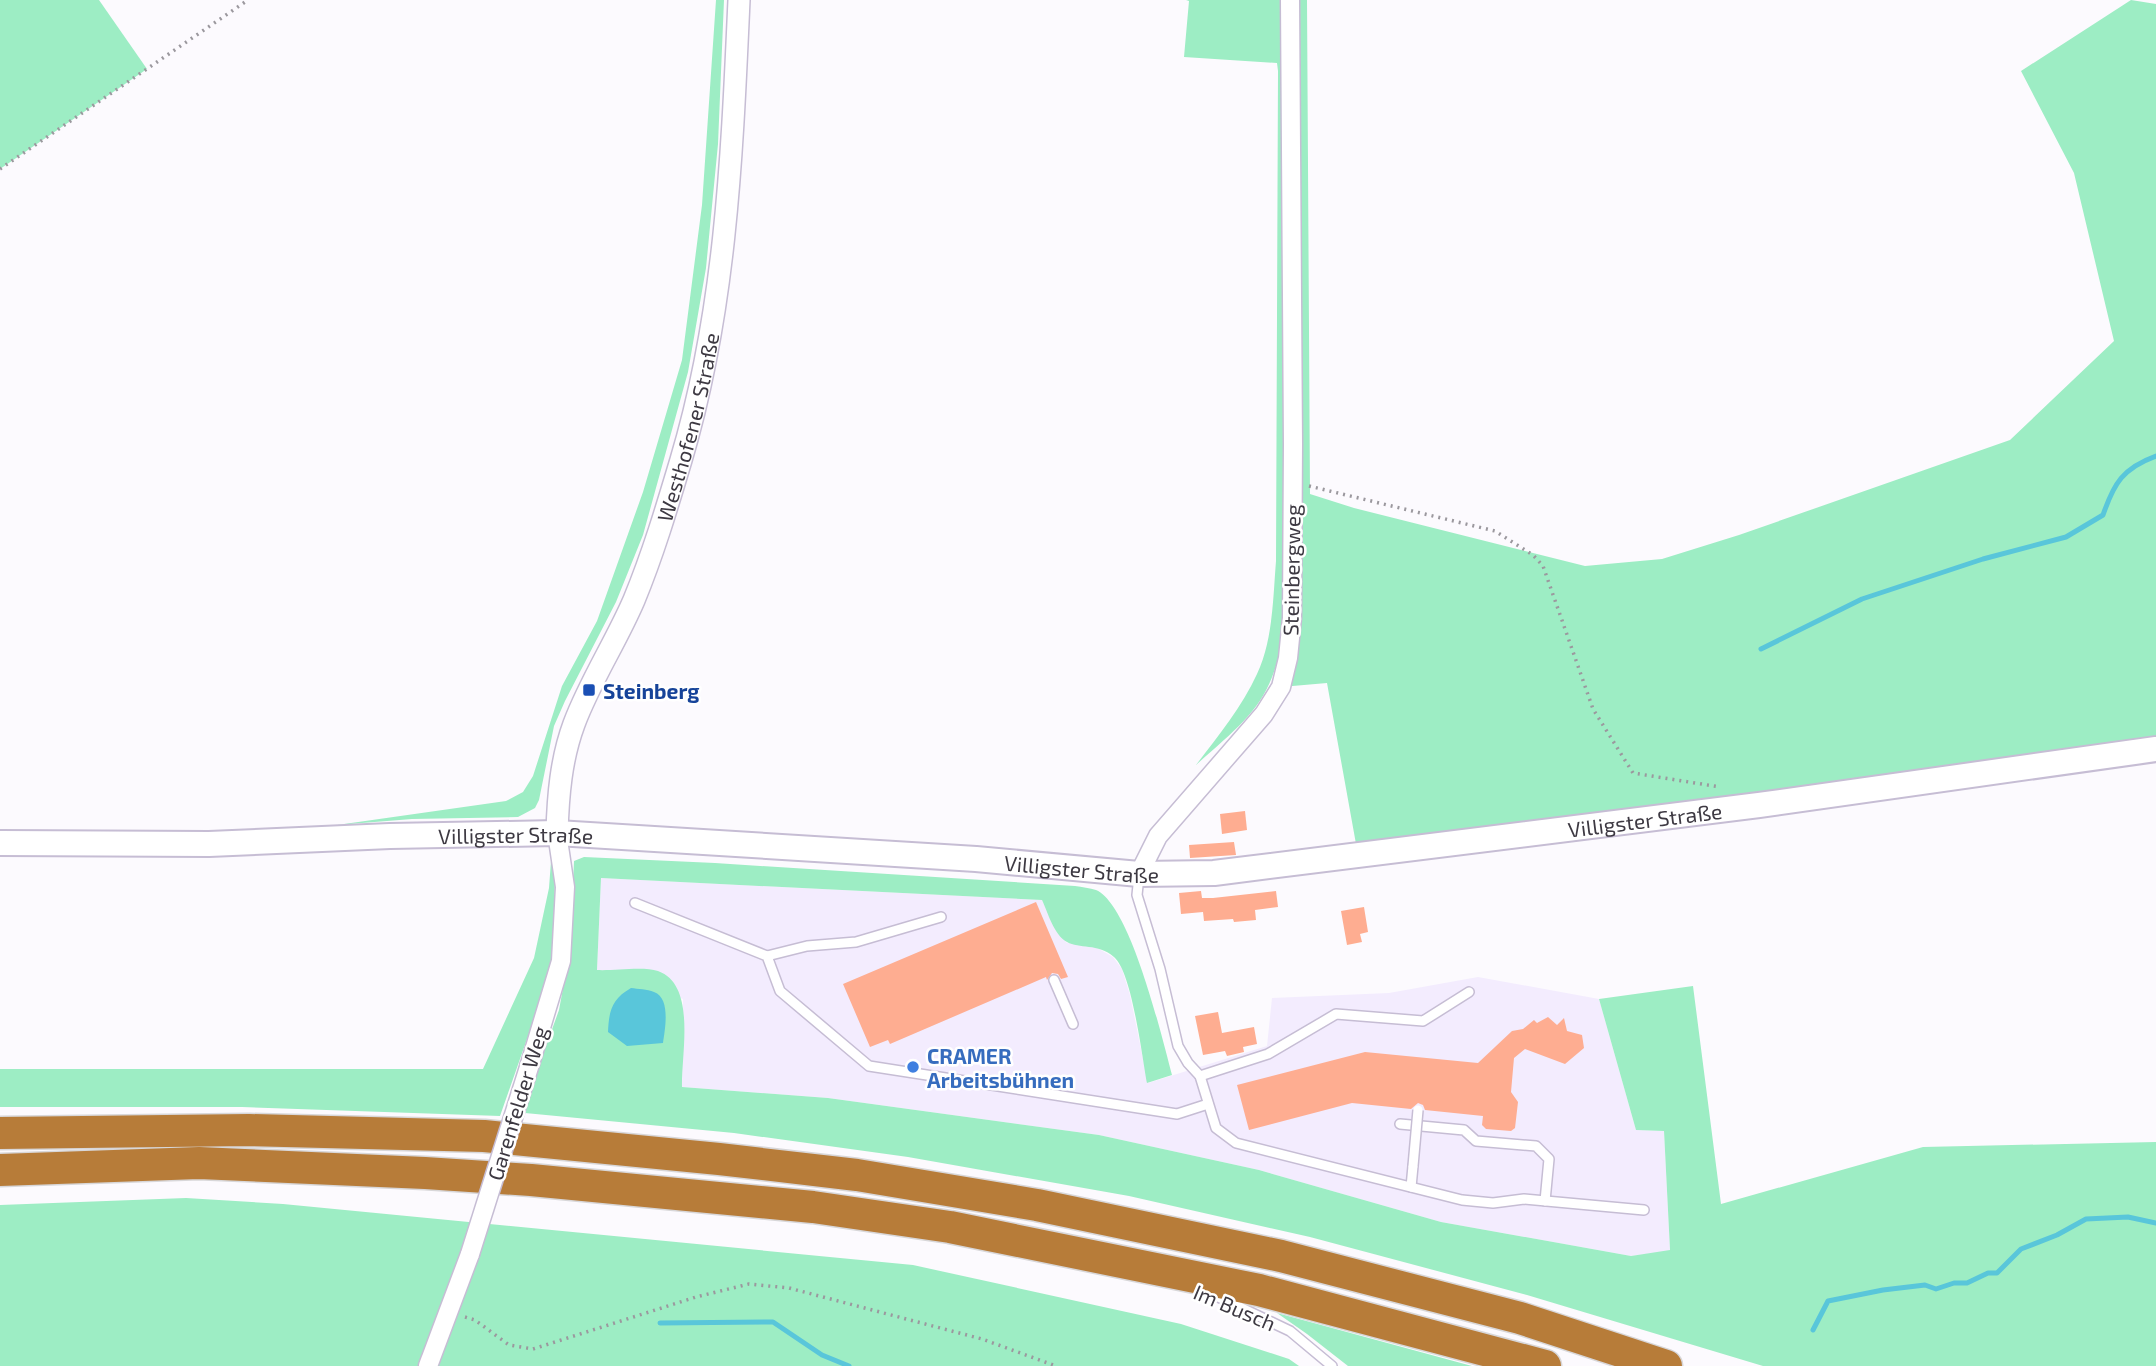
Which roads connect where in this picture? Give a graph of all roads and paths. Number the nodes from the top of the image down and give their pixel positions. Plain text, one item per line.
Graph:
1 (248, 0) edge
2 (739, 0) edge
3 (1290, 0) edge
4 (0, 169) edge
5 (1292, 482) junction
6 (2156, 749) edge
7 (1759, 805) junction
8 (557, 833) junction
9 (0, 844) edge
10 (1139, 874) junction
11 (635, 903) dead end
12 (941, 917) dead end
13 (767, 957) junction
14 (1054, 980) dead end
15 (1469, 992) dead end
16 (1073, 1024) dead end
17 (1200, 1076) junction
18 (1208, 1104) junction
19 (1418, 1110) dead end
20 (1400, 1124) dead end
21 (0, 1133) edge
22 (0, 1171) edge
23 (1411, 1187) junction
24 (1545, 1201) junction
25 (1644, 1210) dead end
26 (1088, 1254) junction
27 (1128, 1274) dead end
28 (1206, 1291) dead end
29 (450, 1311) junction
30 (428, 1366) edge
31 (1056, 1366) edge
32 (1332, 1366) edge
33 (1545, 1366) edge
34 (1666, 1366) edge

1 - 4 path
2 - 8 street, Westhofener Straße
3 - 5 street, Steinbergweg
5 - 7 path
5 - 10 street, Steinbergweg
6 - 7 main road, Villigster Straße
7 - 10 main road, Villigster Straße
8 - 9 main road, Villigster Straße
8 - 10 main road, Villigster Straße
8 - 29 street, Garenfelder Weg, bridge
10 - 17 lane
11 - 13 lane
12 - 13 lane
13 - 18 lane
14 - 16 lane
15 - 17 lane
17 - 18 lane
18 - 23 lane
19 - 23 lane, bridge
20 - 24 lane
21 - 34 highway
22 - 26 highway
23 - 24 lane
24 - 25 lane
26 - 27 lane
26 - 33 highway
28 - 32 lane, Im Busch
29 - 30 street, Garenfelder Weg
29 - 31 path

